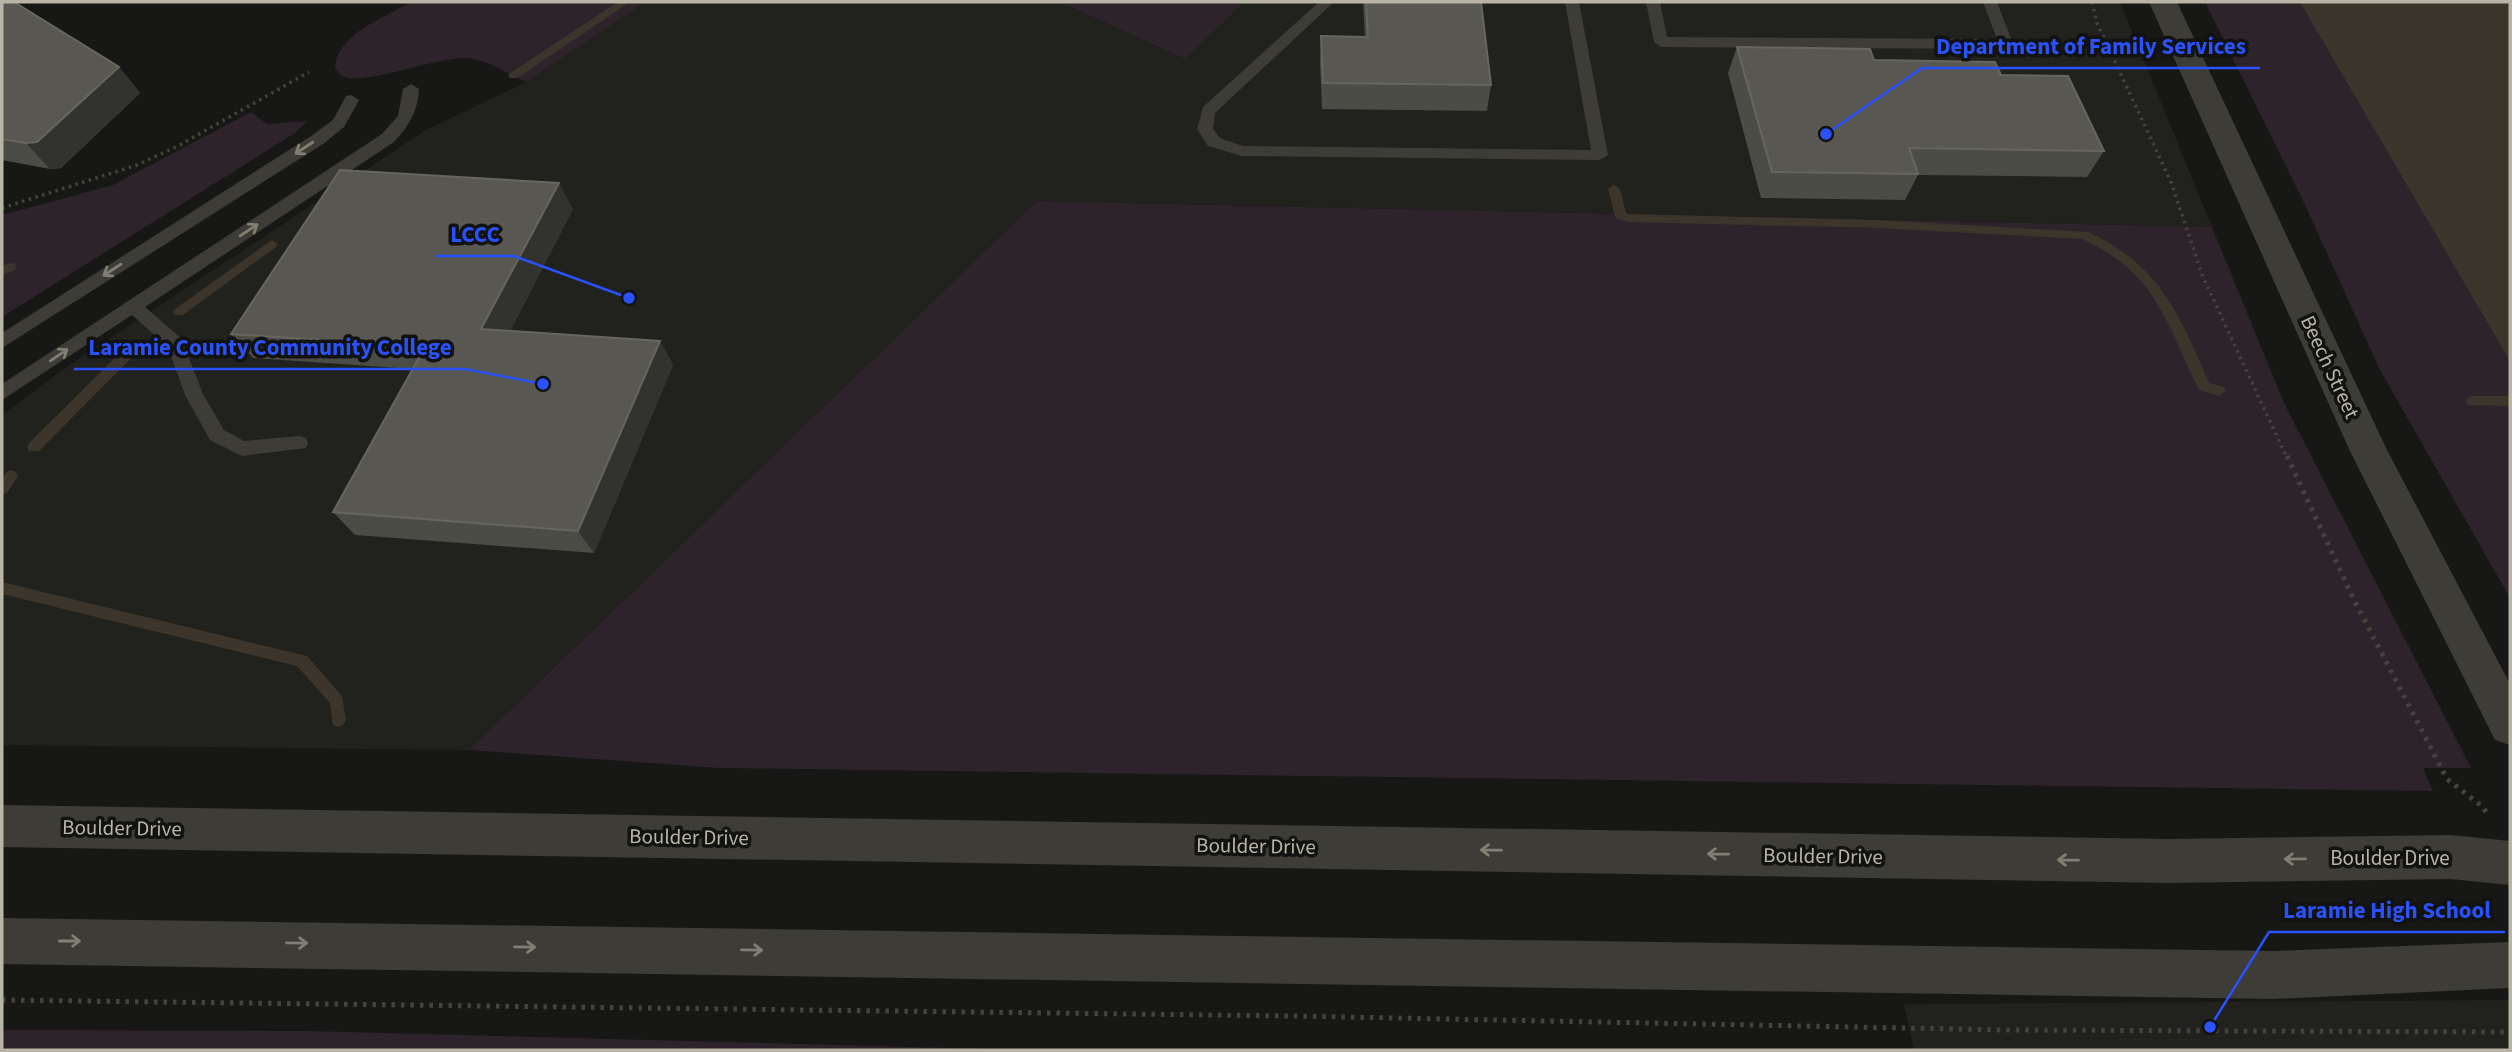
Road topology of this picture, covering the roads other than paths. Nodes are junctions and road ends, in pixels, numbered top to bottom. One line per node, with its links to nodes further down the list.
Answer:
1 (1327, 2): 2 (lane)
2 (1572, 2)
3 (1653, 2): 4 (lane)
4 (1990, 2)
5 (2163, 2): 12 (street, Beech Street)
6 (411, 89): 8 (lane, one-way to 6)
7 (351, 100): 9 (lane, one-way to 9)
8 (133, 306): 10 (lane, one-way to 8); 11 (lane)
9 (2, 341)
10 (2, 393)
11 (299, 443)
12 (2510, 726)
13 (2, 826): 14 (street, Boulder Drive, one-way to 13)
14 (2510, 863)
15 (2, 941): 16 (street, one-way to 16)
16 (2510, 965)

